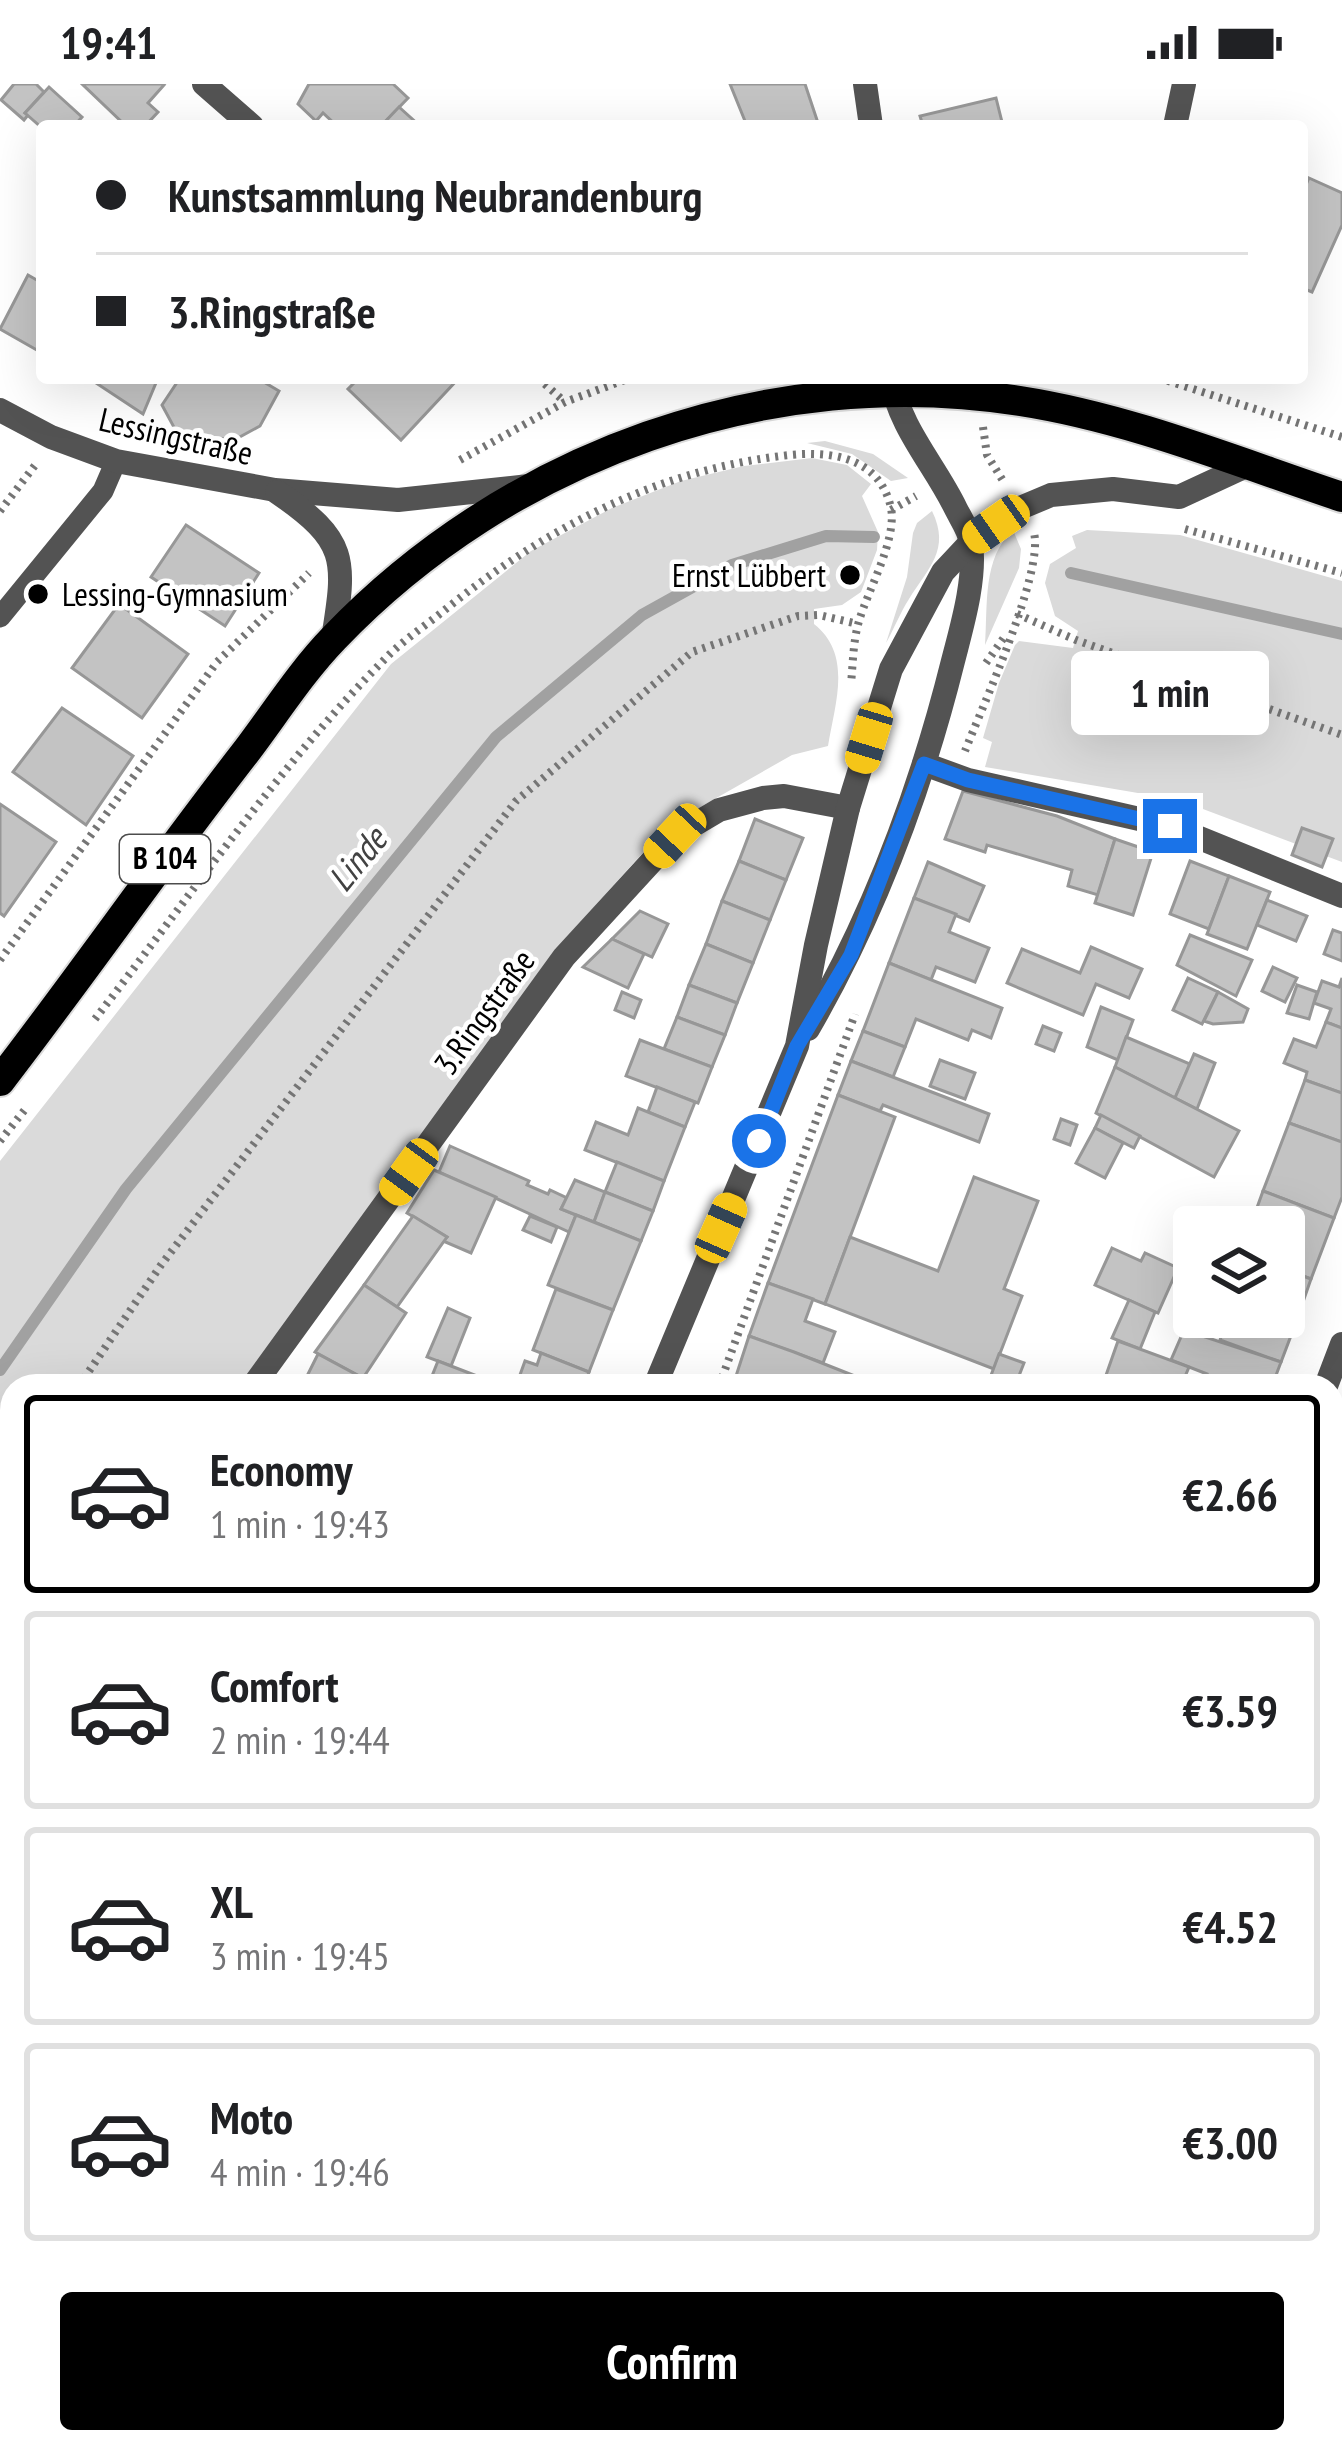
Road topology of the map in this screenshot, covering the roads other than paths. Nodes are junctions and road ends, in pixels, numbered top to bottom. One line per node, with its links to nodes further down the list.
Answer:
1 (204, 84): 4 (street)
2 (865, 84): 5 (street)
3 (1184, 84): 6 (street)
4 (245, 120)
5 (870, 120)
6 (1176, 120)
7 (892, 385): 10 (main road, B 104); 11 (main road, B 104); 14 (street)
8 (0, 410): 9 (street, Lessingstraße)
9 (116, 461): 12 (street, Lessingstraße); 15 (lane)
10 (1248, 465): 13 (main road, B 104); 14 (street)
11 (531, 485): 12 (street, Lessingstraße); 16 (main road, B 104)
12 (275, 490): 16 (street, Lessingstraße)
13 (1342, 497)
14 (971, 541): 17 (street); 18 (street)
15 (0, 617)
16 (333, 639): 21 (main road, B 104)
17 (924, 764): 19 (street); 20 (street)
18 (848, 808): 20 (street); 23 (street, 3.Ringstraße)
19 (1342, 896)
20 (797, 1046): 24 (street)
21 (0, 1081)
22 (1342, 1343): 25 (street)
23 (262, 1374)
24 (660, 1374)
25 (1330, 1374)

